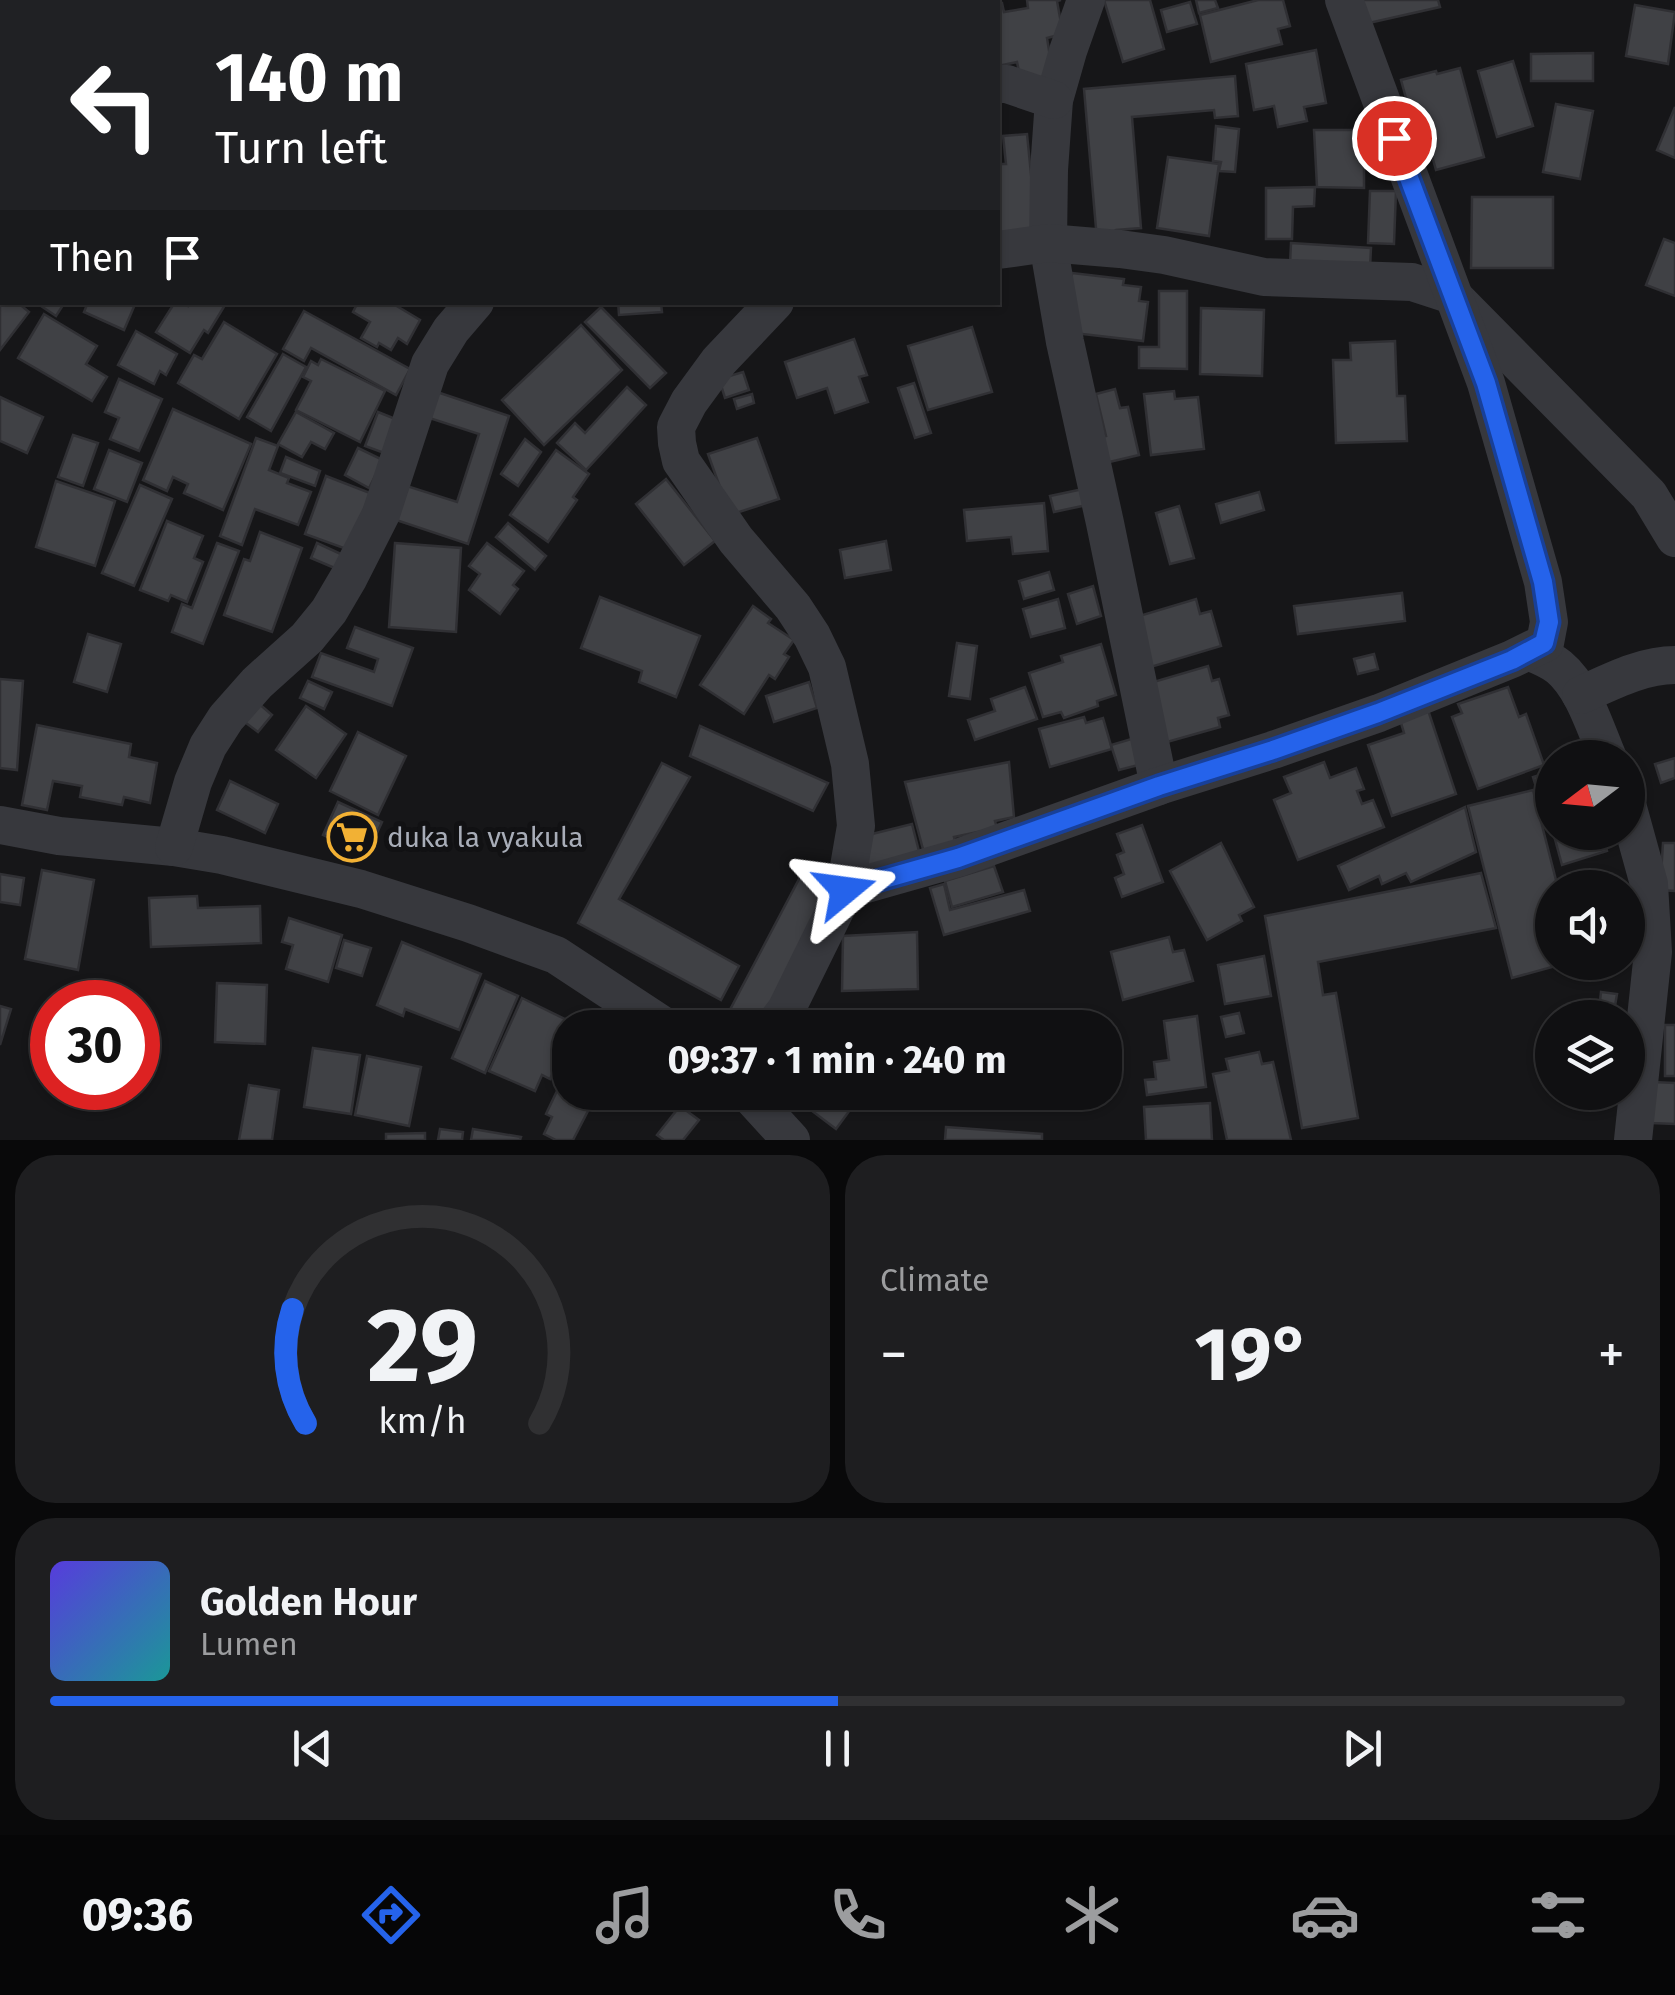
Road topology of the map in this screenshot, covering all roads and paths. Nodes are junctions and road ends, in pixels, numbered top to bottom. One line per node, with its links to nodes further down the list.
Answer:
1 (1086, 0): 4 (street)
2 (1344, 0): 7 (street)
3 (1000, 84): 4 (street)
4 (1054, 100): 5 (street)
5 (1048, 242): 6 (street); 7 (street); 15 (street)
6 (1000, 250)
7 (1452, 295): 10 (street); 11 (street)
8 (472, 305): 17 (street)
9 (771, 305): 19 (street)
10 (1675, 538)
11 (1530, 652): 13 (street); 15 (street)
12 (1675, 666): 13 (street)
13 (1580, 695): 14 (street)
14 (1600, 740)
15 (1159, 786): 19 (street)
16 (0, 825): 17 (street)
17 (174, 847): 20 (street)
18 (1640, 850): 24 (street)
19 (845, 890): 21 (street)
20 (640, 1010)
21 (786, 1010)
22 (764, 1110): 23 (street)
23 (791, 1140)
24 (1633, 1140)

